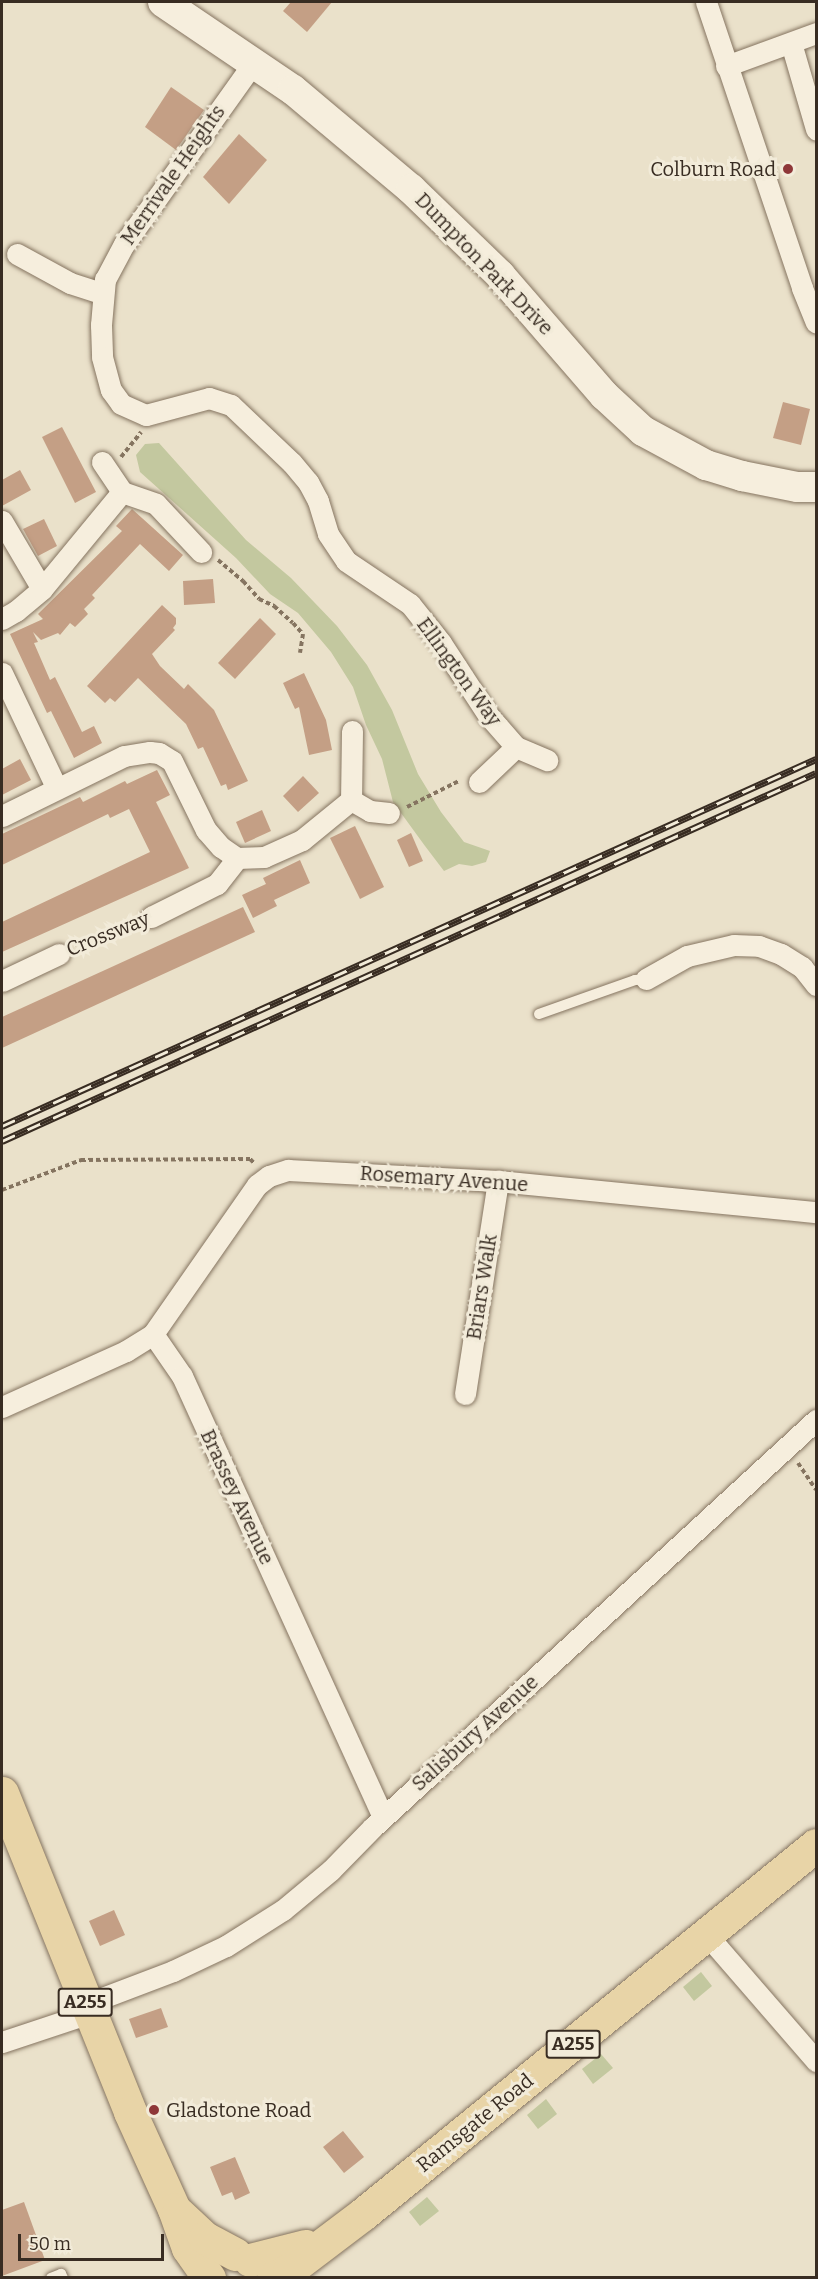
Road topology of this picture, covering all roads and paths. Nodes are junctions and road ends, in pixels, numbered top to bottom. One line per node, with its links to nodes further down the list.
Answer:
1 (164, 2): 5 (street, Dumpton Park Drive)
2 (706, 2): 6 (street)
3 (816, 33): 4 (street)
4 (790, 43): 6 (street); 7 (street)
5 (254, 62): 9 (street, Merrivale Heights); 13 (street, Dumpton Park Drive)
6 (726, 66): 10 (street)
7 (816, 129)
8 (17, 254): 9 (street)
9 (103, 294): 11 (street, Merrivale Heights)
10 (816, 322)
11 (146, 415): 12 (path); 21 (street, Ellington Way)
12 (112, 476): 15 (street); 16 (street)
13 (816, 487)
14 (2, 521): 16 (street)
15 (201, 552): 18 (path)
16 (42, 589): 17 (street)
17 (2, 619)
18 (300, 653)
19 (2, 673): 24 (street)
20 (352, 731): 25 (street)
21 (516, 747): 22 (street, Ellington Way); 23 (street)
22 (547, 760)
23 (479, 782): 26 (path)
24 (57, 789): 27 (street); 28 (street)
25 (351, 800): 26 (street); 28 (street)
26 (389, 813)
27 (2, 816)
28 (237, 858): 29 (street, Crossway)
29 (151, 917): 30 (path, Crossway)
30 (59, 954): 32 (street, Crossway)
31 (646, 980): 33 (street); 34 (lane)
32 (2, 981)
33 (816, 985)
34 (539, 1014)
35 (269, 1176): 36 (street, Rosemary Avenue); 37 (path); 39 (street)
36 (498, 1180): 38 (street, Rosemary Avenue); 40 (street, Briars Walk)
37 (2, 1190)
38 (816, 1212)
39 (153, 1334): 41 (street); 46 (street, Brassey Avenue)
40 (465, 1394)
41 (2, 1407)
42 (816, 1420): 43 (street, Salisbury Avenue)
43 (788, 1447): 44 (path); 46 (street, Salisbury Avenue)
44 (816, 1490)
45 (5, 1813): 49 (main road, A255)
46 (383, 1817): 49 (street, Salisbury Avenue)
47 (816, 1845): 48 (main road, Ramsgate Road / A255)
48 (707, 1935): 51 (street); 53 (main road, Ramsgate Road / A255)
49 (96, 2006): 50 (street); 52 (main road, A255)
50 (2, 2042)
51 (816, 2061)
52 (174, 2209): 53 (main road, A255); 56 (main road, A255)
53 (254, 2267): 56 (main road, A255)
54 (51, 2277): 55 (lane)
55 (63, 2277)
56 (209, 2277)

